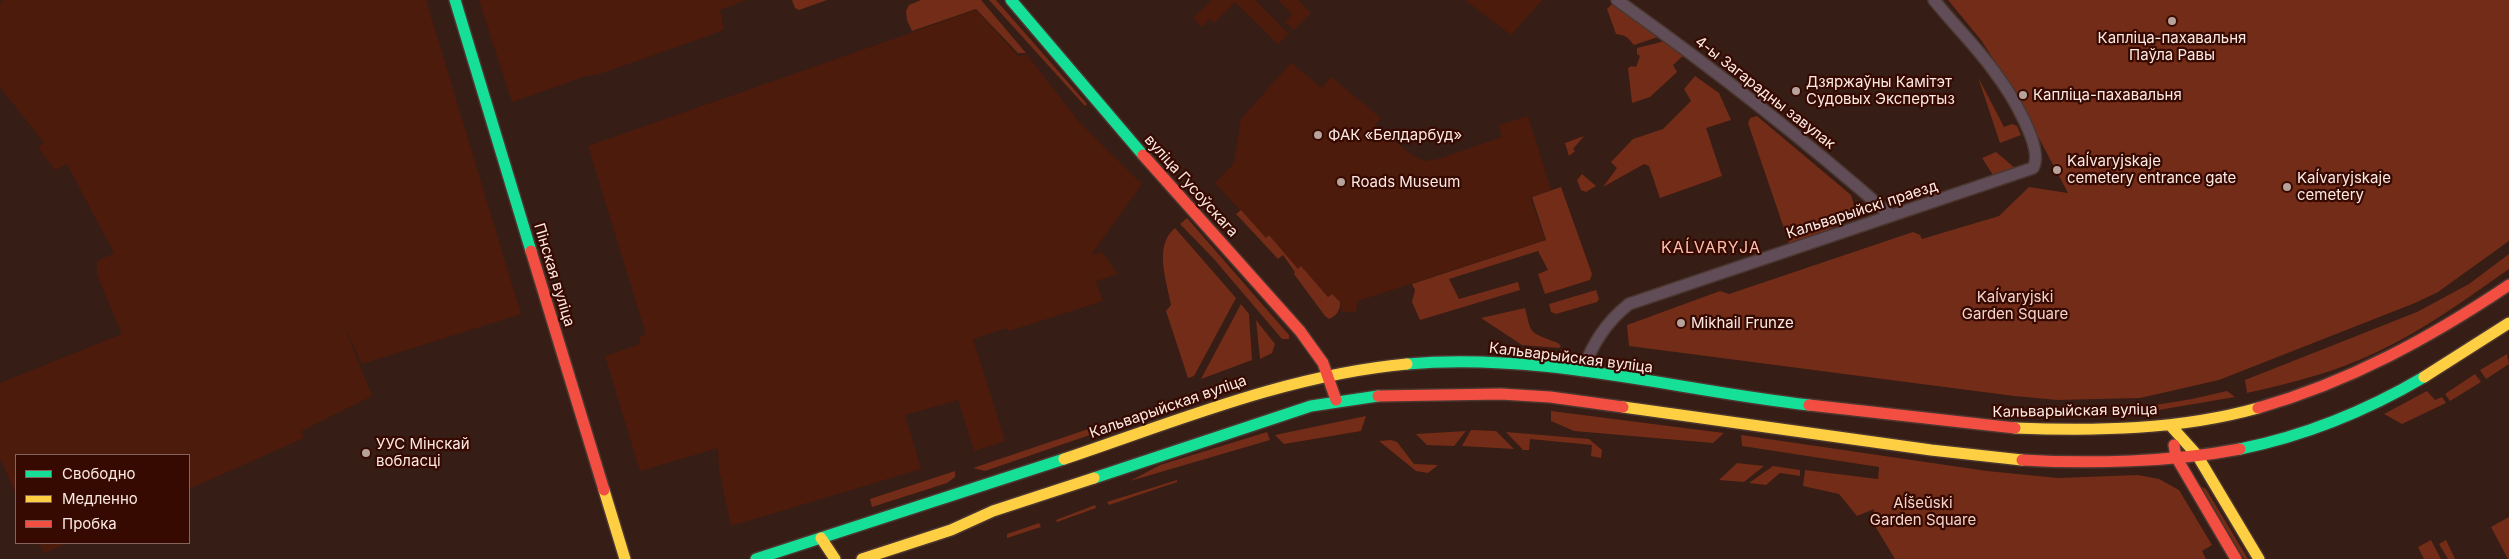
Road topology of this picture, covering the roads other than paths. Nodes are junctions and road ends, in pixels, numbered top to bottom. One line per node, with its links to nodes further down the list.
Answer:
1 (455, 0): 15 (main road, Пінская вуліца)
2 (1010, 0): 8 (main road, вуліца Гусоўскага)
3 (1617, 0): 5 (street, 4-ы Загарадны завулак)
4 (1934, 0): 5 (street, Кальварыйскі праезд)
5 (1890, 215): 9 (street, Кальварыйскі праезд)
6 (2509, 285): 11 (main road, Кальварыйская вуліца)
7 (2509, 324): 12 (main road, Кальварыйская вуліца)
8 (1329, 376): 9 (main road, Кальварыйская вуліца); 10 (main road, вуліца Гусоўскага); 14 (main road, Кальварыйская вуліца)
9 (1581, 386): 10 (main road, Кальварыйская вуліца); 11 (main road, Кальварыйская вуліца); 13 (main road, Кальварыйская вуліца)
10 (1336, 400): 19 (main road, Кальварыйская вуліца)
11 (2170, 425): 12 (main road); 13 (main road)
12 (2197, 455): 13 (main road, Кальварыйская вуліца); 21 (main road)
13 (2176, 457): 20 (main road)
14 (821, 538): 16 (main road, Кальварыйская вуліца); 17 (main road); 18 (main road)
15 (625, 559)
16 (756, 559)
17 (822, 559)
18 (836, 559)
19 (862, 559)
20 (2236, 559)
21 (2259, 559)

